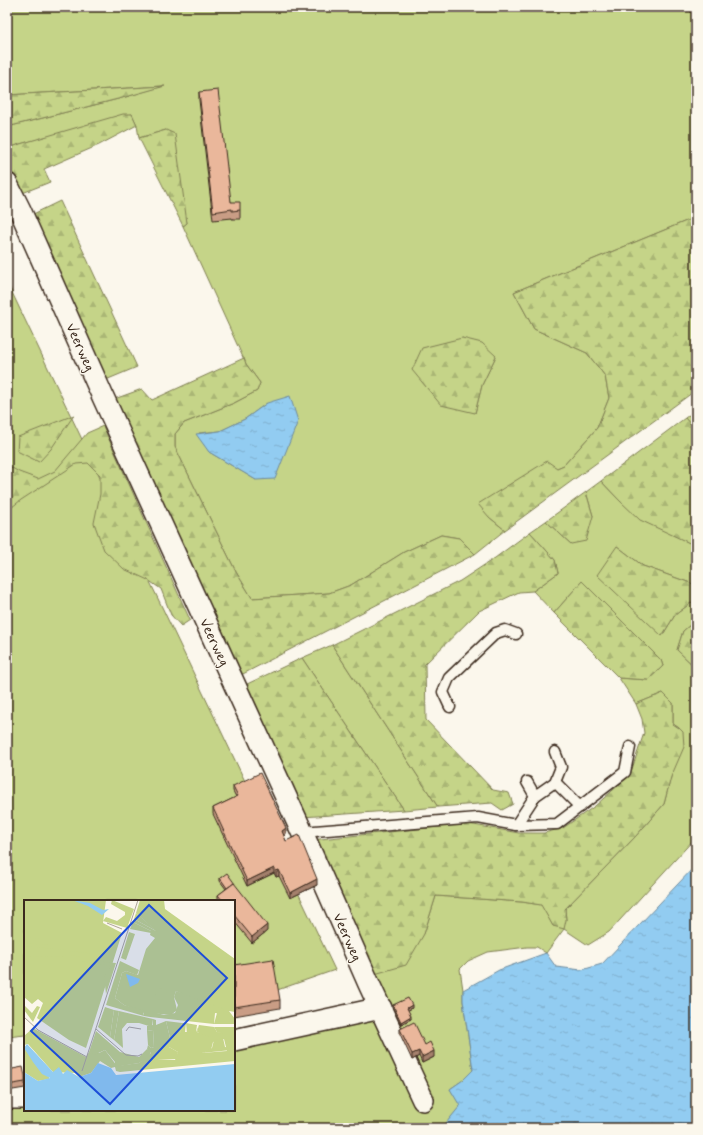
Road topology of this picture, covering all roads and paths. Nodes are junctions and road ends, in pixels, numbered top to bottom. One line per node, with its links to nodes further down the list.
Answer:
1 (7, 184): 11 (street, Veerweg)
2 (516, 634): 3 (lane)
3 (450, 707)
4 (630, 747): 9 (lane)
5 (555, 752): 7 (lane)
6 (527, 782): 8 (lane)
7 (555, 782): 8 (lane); 9 (lane)
8 (535, 796): 10 (lane)
9 (580, 807): 10 (lane)
10 (516, 826): 11 (lane)
11 (302, 832): 12 (street, Veerweg)
12 (381, 1008): 13 (street); 16 (street, Veerweg)
13 (235, 1040)
14 (7, 1098): 15 (street)
15 (24, 1098)
16 (423, 1100)

